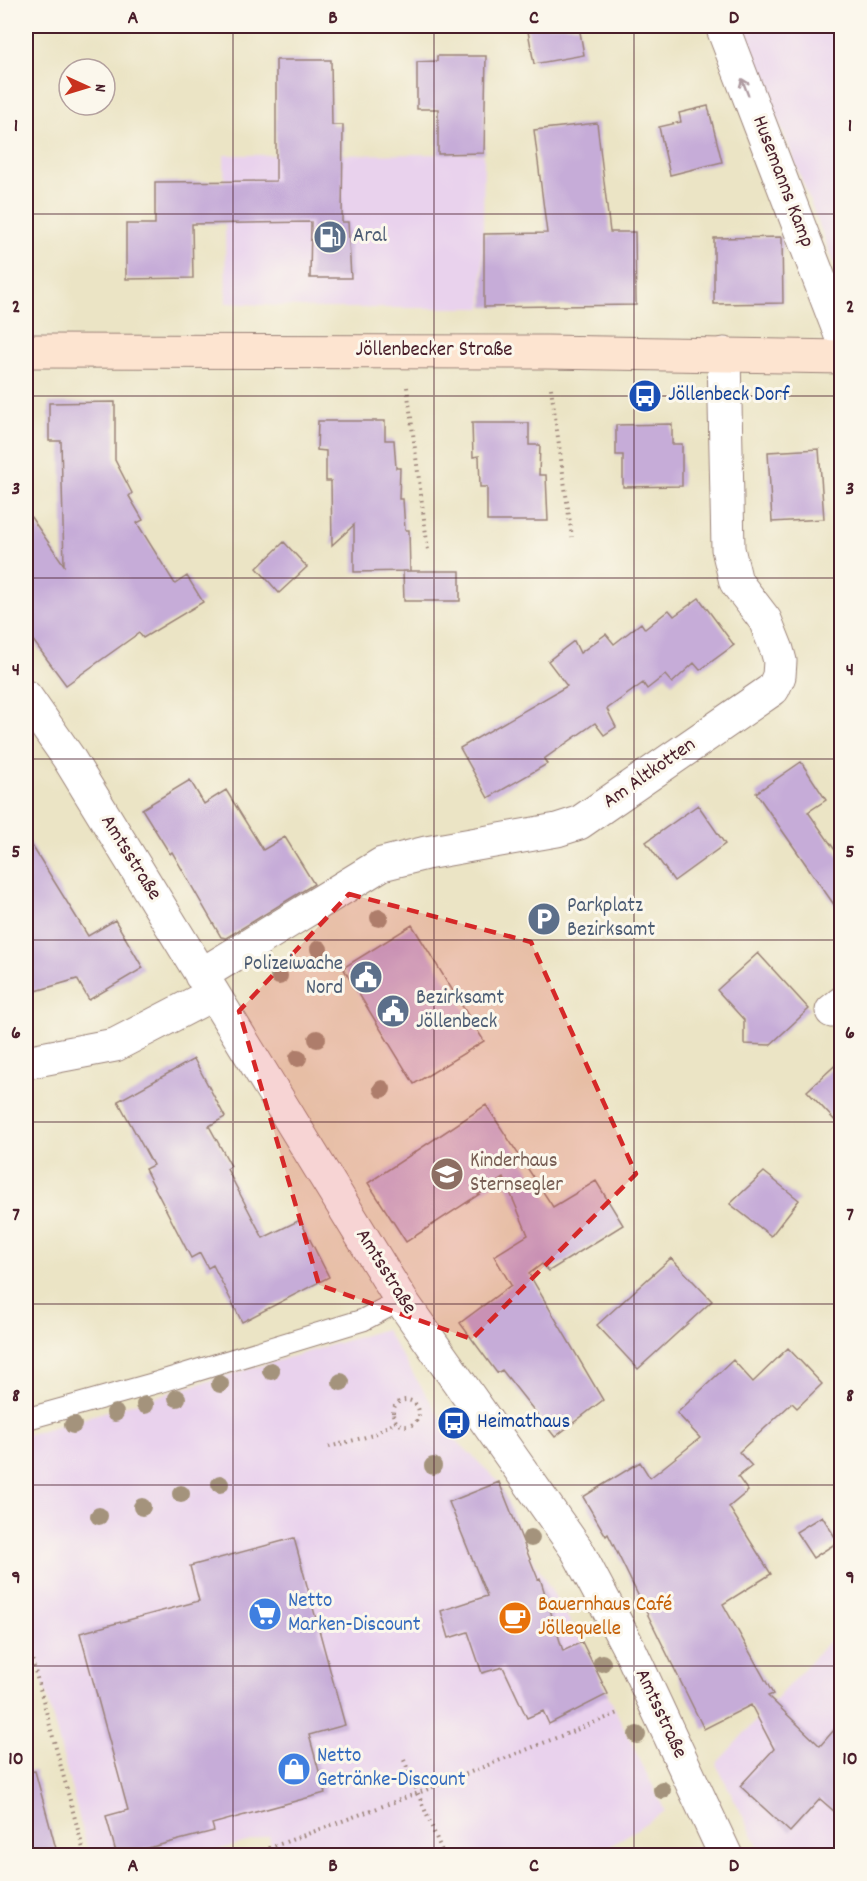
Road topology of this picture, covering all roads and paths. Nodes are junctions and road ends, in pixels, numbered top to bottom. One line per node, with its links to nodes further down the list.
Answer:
1 (722, 26): 2 (street, Husemanns Kamp, one-way to 1)
2 (842, 338)
3 (26, 351): 4 (main road, Jöllenbecker Straße)
4 (402, 351): 5 (main road, Jöllenbecker Straße); 9 (path)
5 (546, 352): 6 (main road, Jöllenbecker Straße); 8 (path)
6 (724, 354): 7 (main road, Jöllenbecker Straße); 11 (street, Am Altkotten)
7 (842, 357)
8 (572, 537)
9 (428, 550)
10 (26, 698): 11 (street, Amtsstraße)
11 (207, 985): 12 (street, Am Altkotten); 13 (street, Amtsstraße)
12 (26, 1062)
13 (401, 1300): 14 (lane); 18 (street, Amtsstraße)
14 (26, 1419)
15 (396, 1421): 15 (path); 16 (path)
16 (329, 1447)
17 (26, 1637): 22 (path)
18 (653, 1699): 20 (path); 26 (street, Amtsstraße)
19 (404, 1760): 20 (path)
20 (418, 1793): 21 (path); 25 (path)
21 (264, 1850): 23 (path); 24 (path)
22 (85, 1856)
23 (240, 1856)
24 (265, 1856)
25 (444, 1856)
26 (726, 1856)

